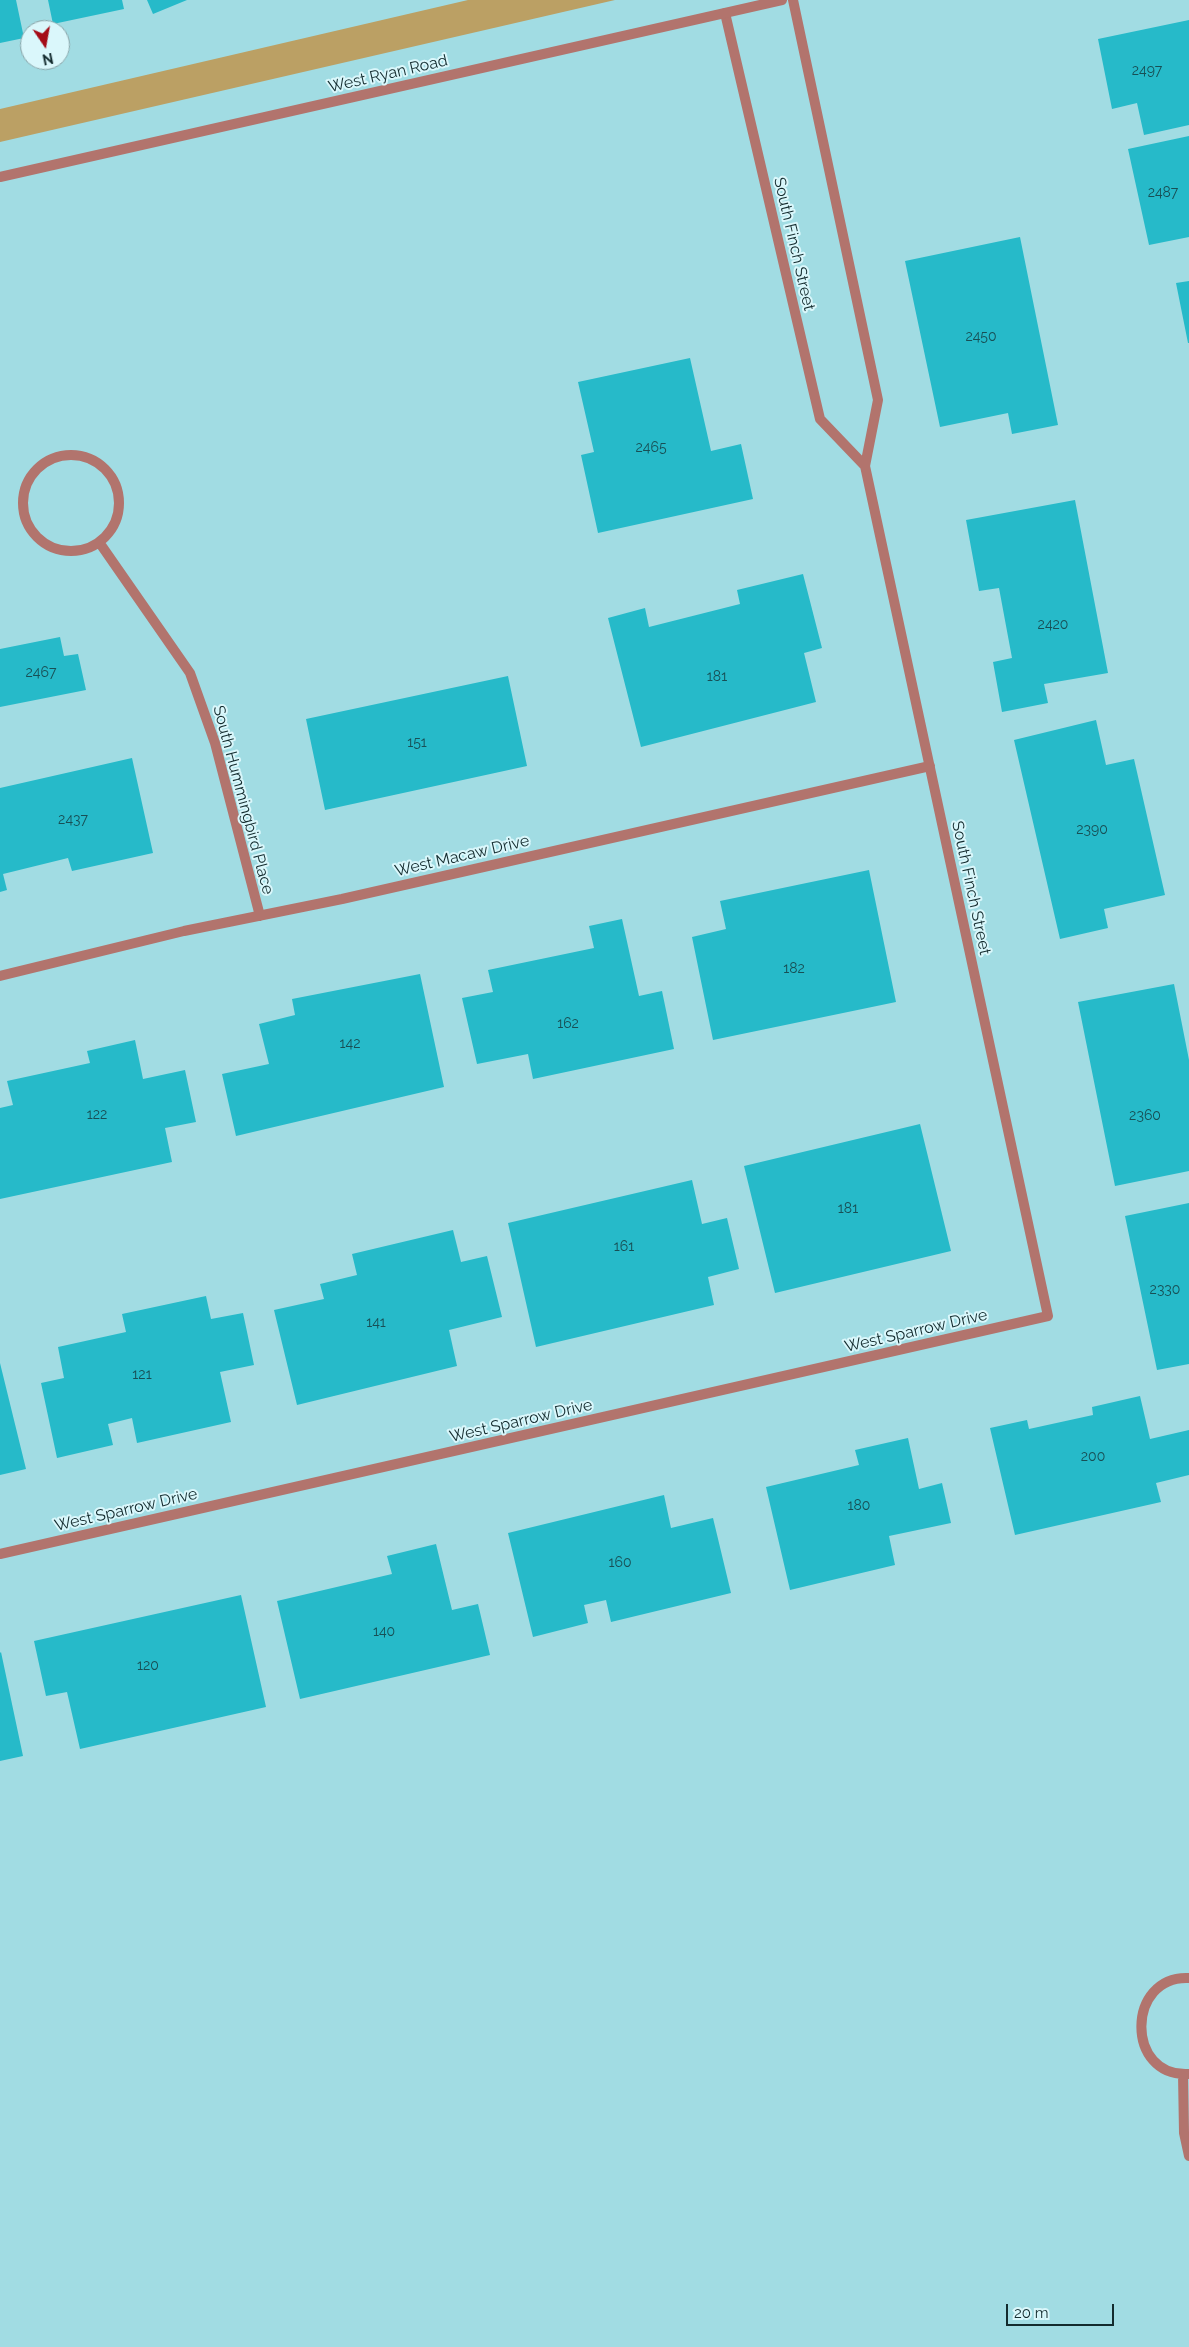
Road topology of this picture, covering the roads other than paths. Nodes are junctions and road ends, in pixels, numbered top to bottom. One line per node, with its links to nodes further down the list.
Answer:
1 (782, 0): 3 (street, West Ryan Road)
2 (793, 0): 5 (street, South Finch Street)
3 (725, 13): 4 (street, West Ryan Road); 5 (street, South Finch Street)
4 (0, 177)
5 (864, 466): 7 (street, South Finch Street)
6 (99, 542): 6 (street); 8 (street, South Hummingbird Place)
7 (930, 766): 8 (street, West Macaw Drive); 10 (street, South Finch Street)
8 (260, 916): 9 (street, West Macaw Drive)
9 (0, 976)
10 (1048, 1316): 11 (street, West Sparrow Drive)
11 (0, 1554)
12 (1189, 1978): 13 (street)
13 (1186, 2074): 14 (street)
14 (1189, 2156)

